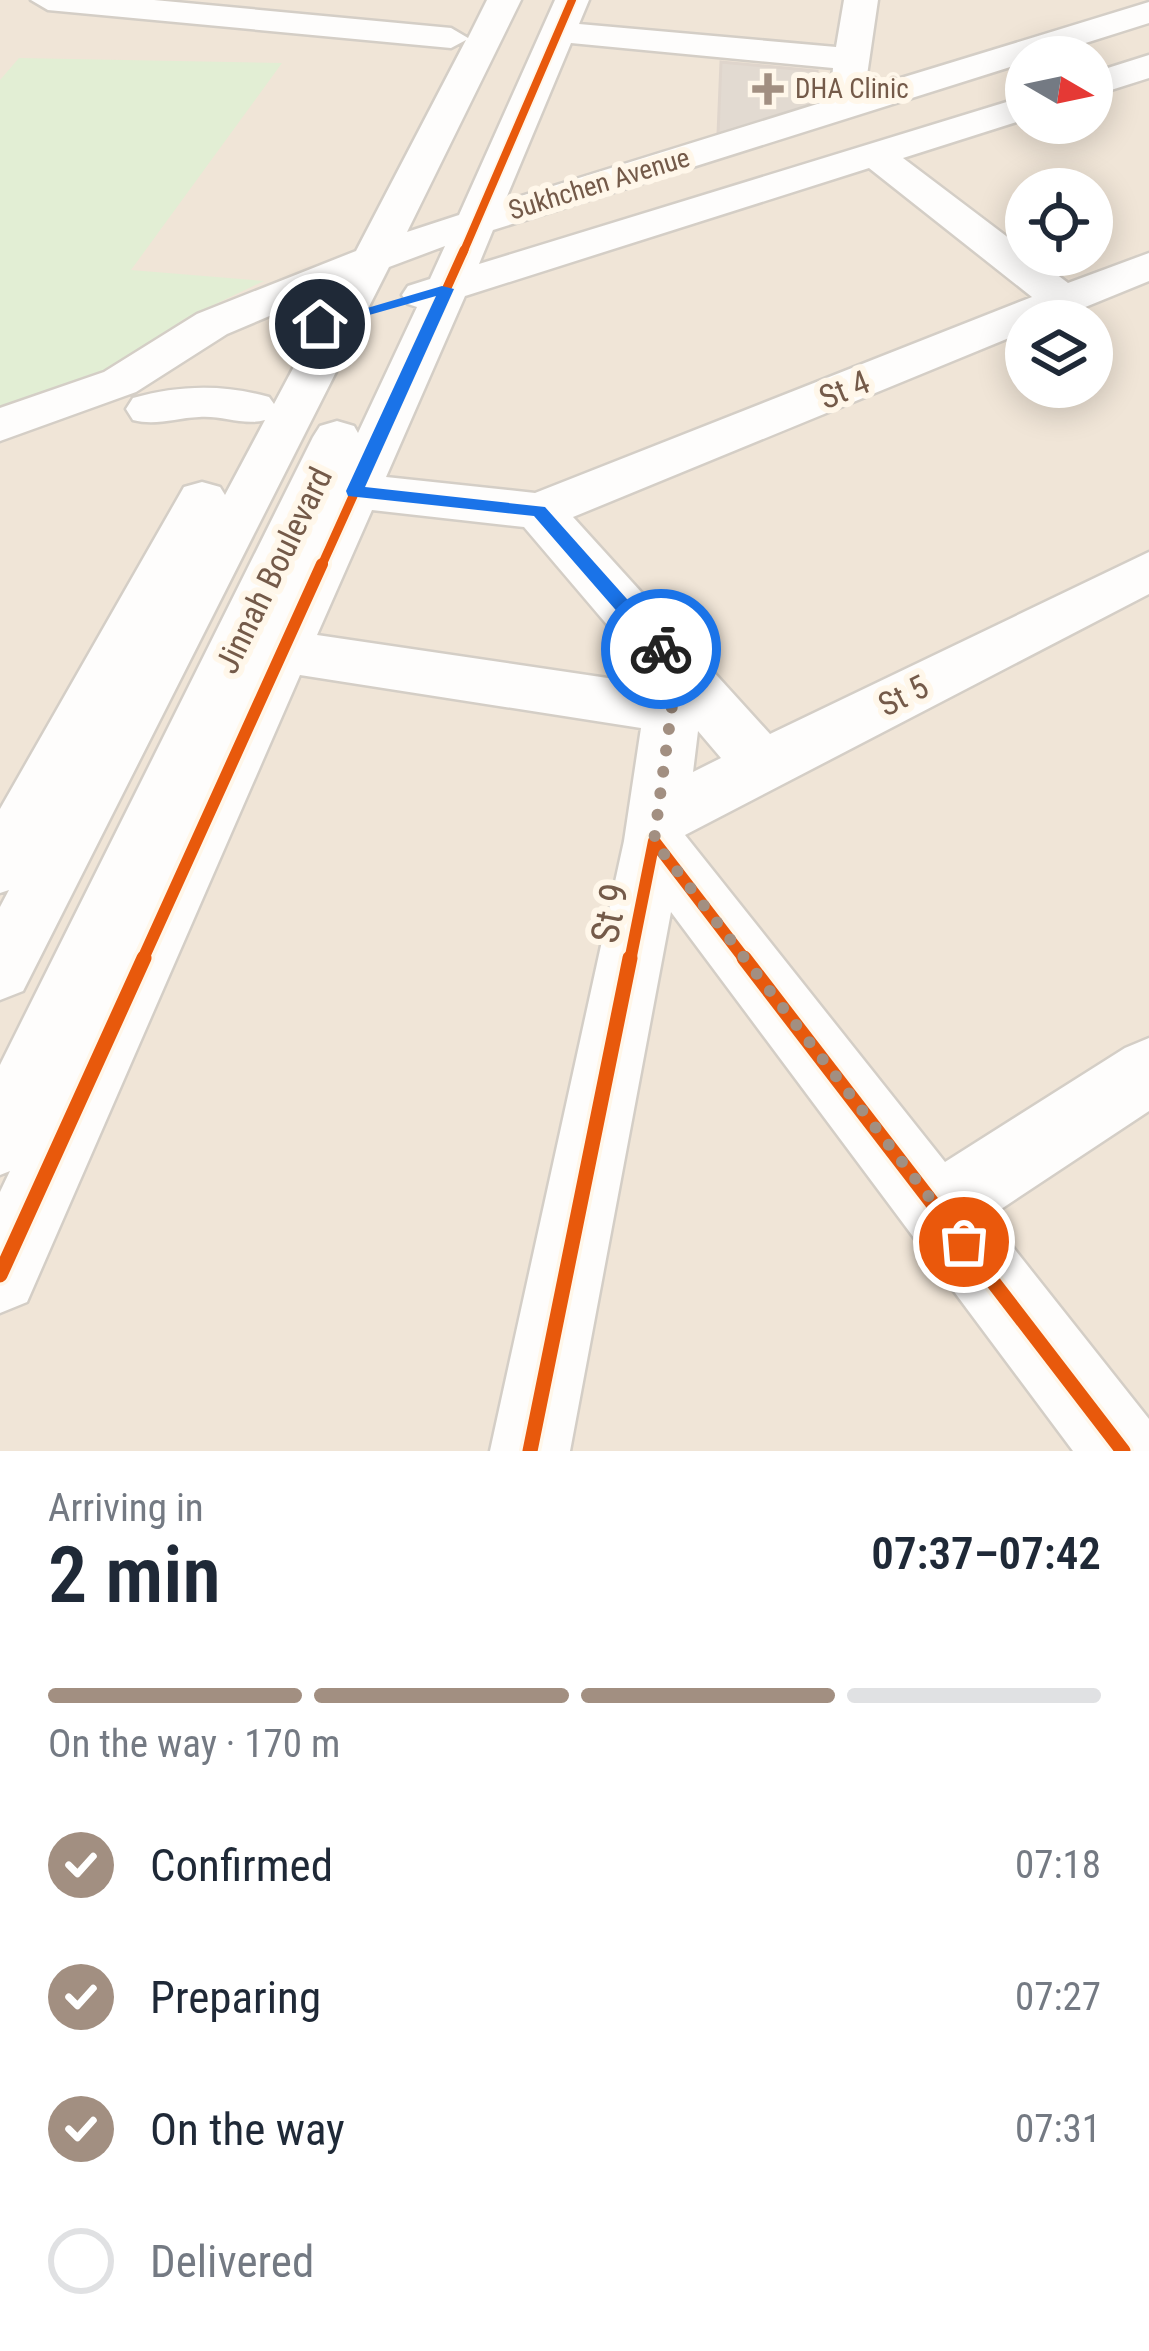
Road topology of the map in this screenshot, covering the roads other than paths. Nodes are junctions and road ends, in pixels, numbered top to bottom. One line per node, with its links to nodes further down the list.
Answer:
1 (48, 0): 4 (street)
2 (504, 0): 14 (street, Jinnah Boulevard)
3 (861, 0): 11 (street)
4 (224, 8): 9 (street)
5 (559, 11): 10 (street); 14 (street)
6 (1149, 11): 8 (street, Sukhchen Avenue)
7 (739, 13): 10 (street)
8 (1103, 13): 15 (street, Sukhchen Avenue)
9 (462, 19): 14 (street)
10 (701, 45): 11 (street)
11 (852, 59): 15 (street)
12 (1149, 66): 13 (street)
13 (1113, 78)
14 (481, 88): 18 (street); 20 (street, Jinnah Boulevard); 21 (street)
15 (844, 107): 18 (street, Sukhchen Avenue)
16 (1005, 114): 17 (street, Sukhchen Avenue)
17 (877, 156): 20 (street, Sukhchen Avenue); 22 (street)
18 (453, 230): 20 (street); 20 (street, Sukhchen Avenue)
19 (1149, 266): 23 (street, St 4)
20 (407, 284): 21 (street, Jinnah Boulevard); 30 (street); 40 (street, Jinnah Boulevard)
21 (334, 298): 25 (street); 28 (street); 38 (street, Jinnah Boulevard)
22 (1063, 300)
23 (1066, 300)
24 (1005, 325): 31 (street, St 4)
25 (295, 331): 26 (street); 27 (street)
26 (253, 408): 27 (street); 37 (street)
27 (149, 410): 29 (street)
28 (0, 425)
29 (0, 463)
30 (354, 491): 31 (street); 33 (street)
31 (539, 511): 34 (street)
32 (1149, 571): 35 (street, St 5)
33 (281, 651): 34 (street); 42 (street)
34 (674, 689): 35 (street); 36 (street)
35 (764, 766): 36 (street, St 5)
36 (655, 830): 41 (street, St 9); 44 (street, St 9)
37 (0, 866)
38 (0, 970)
39 (1149, 1071): 41 (street)
40 (0, 1140)
41 (938, 1208): 43 (street, St 9)
42 (0, 1275)
43 (1120, 1449)
44 (530, 1451)

